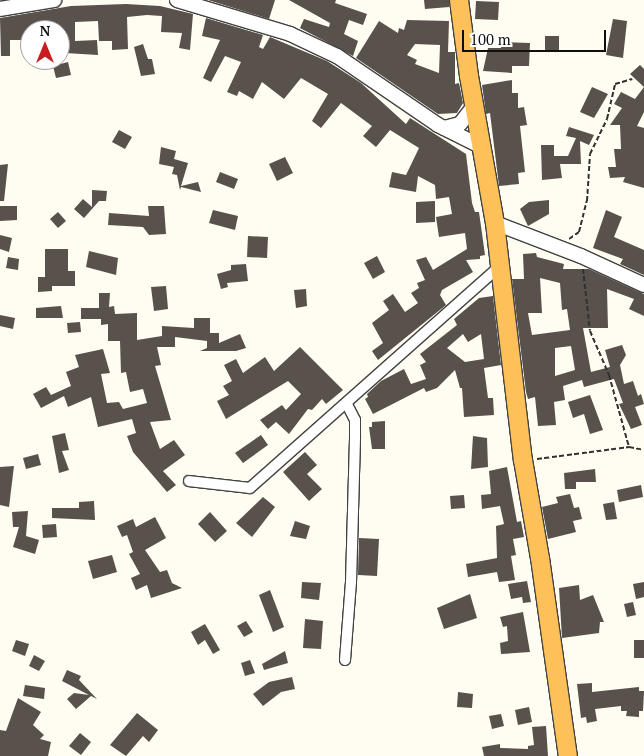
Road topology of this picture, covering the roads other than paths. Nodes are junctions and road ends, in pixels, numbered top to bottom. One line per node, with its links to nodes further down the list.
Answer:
1 (54, 0): 4 (street)
2 (177, 0): 7 (street)
3 (460, 0): 6 (highway)
4 (28, 2): 5 (street)
5 (0, 9)
6 (474, 106): 7 (street); 8 (highway)
7 (444, 128): 8 (street)
8 (480, 146): 9 (highway)
9 (495, 223): 10 (highway); 11 (street)
10 (498, 268): 12 (street); 15 (highway)
11 (644, 285)
12 (347, 404): 13 (street); 14 (street)
13 (189, 481)
14 (345, 660)
15 (568, 756)

